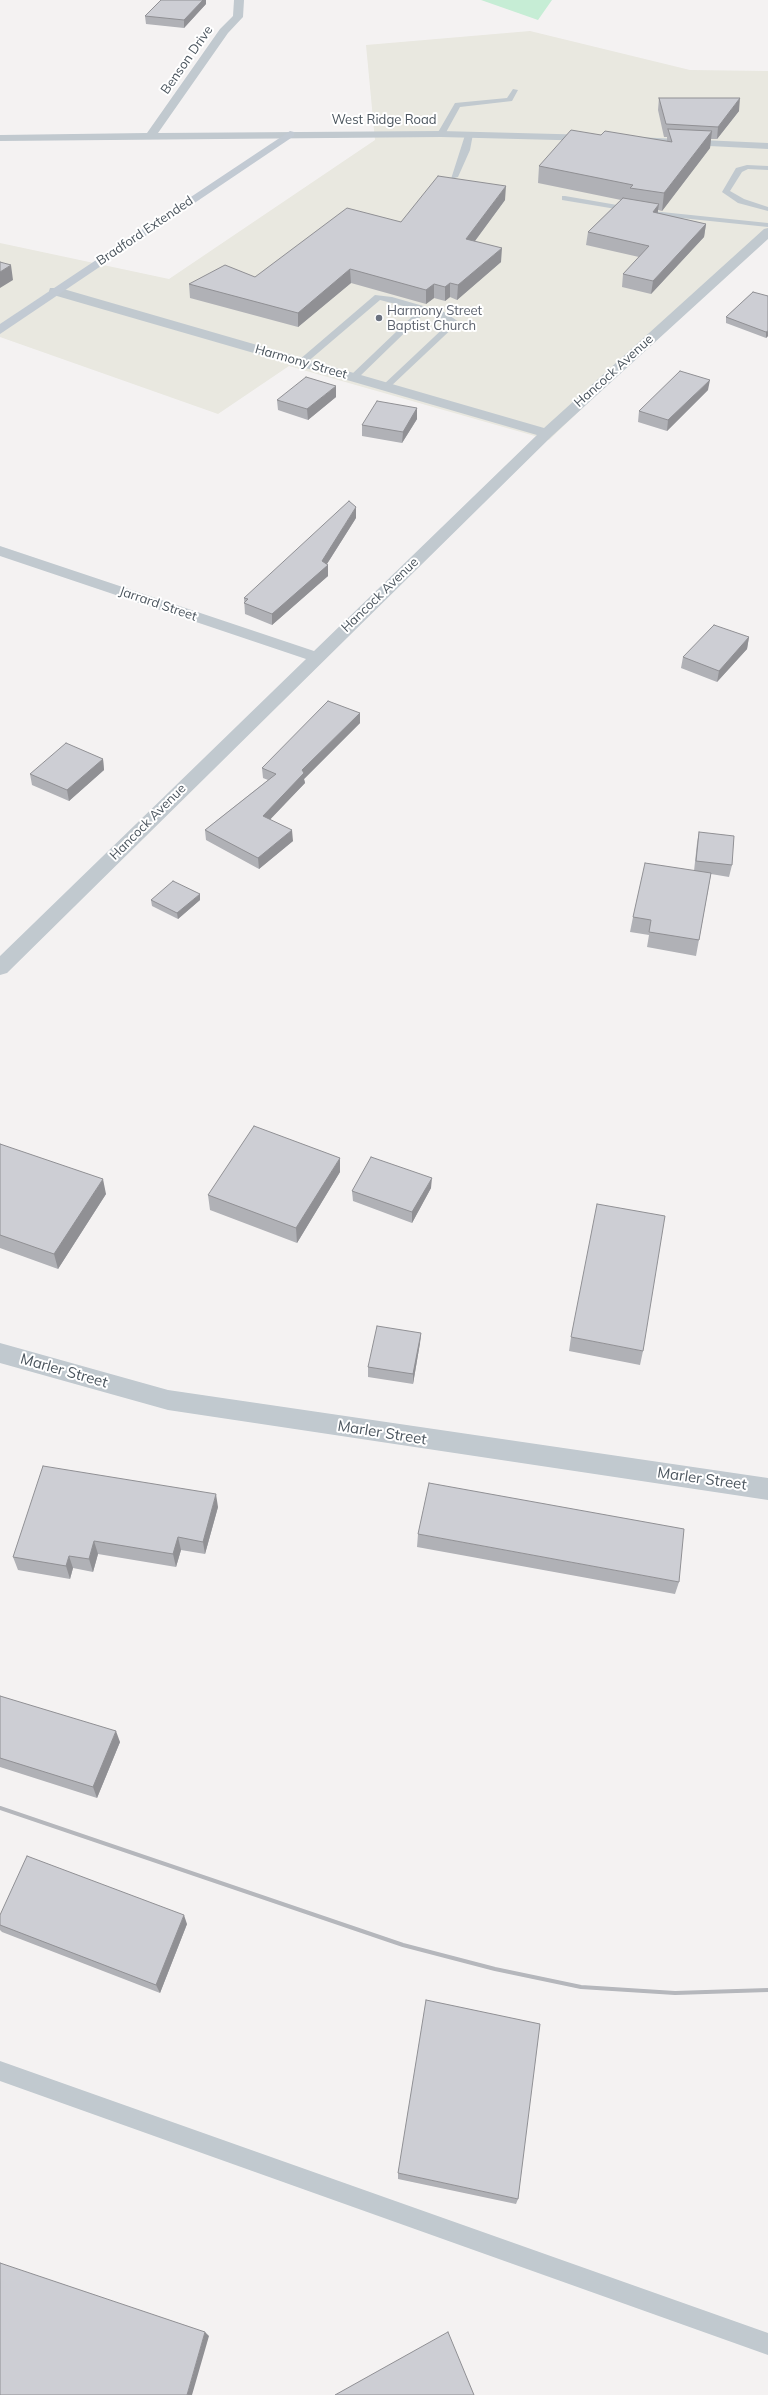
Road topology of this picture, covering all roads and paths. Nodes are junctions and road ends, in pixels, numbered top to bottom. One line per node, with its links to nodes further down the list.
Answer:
1 (239, 0): 6 (street, Benson Drive)
2 (515, 90): 4 (lane)
3 (290, 134): 4 (street, West Ridge Road); 6 (street, West Ridge Road); 17 (street, Bradford Extended)
4 (441, 134): 5 (street, West Ridge Road)
5 (469, 134): 8 (street, West Ridge Road); 12 (lane)
6 (151, 135): 7 (street, West Ridge Road)
7 (0, 138)
8 (610, 139)
9 (626, 139): 10 (street)
10 (768, 146)
11 (768, 168): 14 (lane)
12 (454, 177)
13 (565, 198): 15 (lane)
14 (768, 209)
15 (768, 225)
16 (768, 232): 23 (street, Hancock Avenue)
17 (55, 291): 19 (street, Bradford Extended); 20 (street, Harmony Street)
18 (425, 309): 20 (lane); 21 (lane); 22 (lane)
19 (0, 330)
20 (302, 362): 21 (street, Harmony Street)
21 (354, 377): 22 (street, Harmony Street)
22 (386, 386): 23 (street, Harmony Street)
23 (547, 433): 25 (street, Hancock Avenue)
24 (0, 551): 25 (street, Jarrard Street)
25 (316, 657): 26 (street, Hancock Avenue)
26 (0, 968)
27 (0, 1353): 28 (street, Marler Street)
28 (768, 1489)
29 (0, 2071): 30 (lane)
30 (768, 2344)

